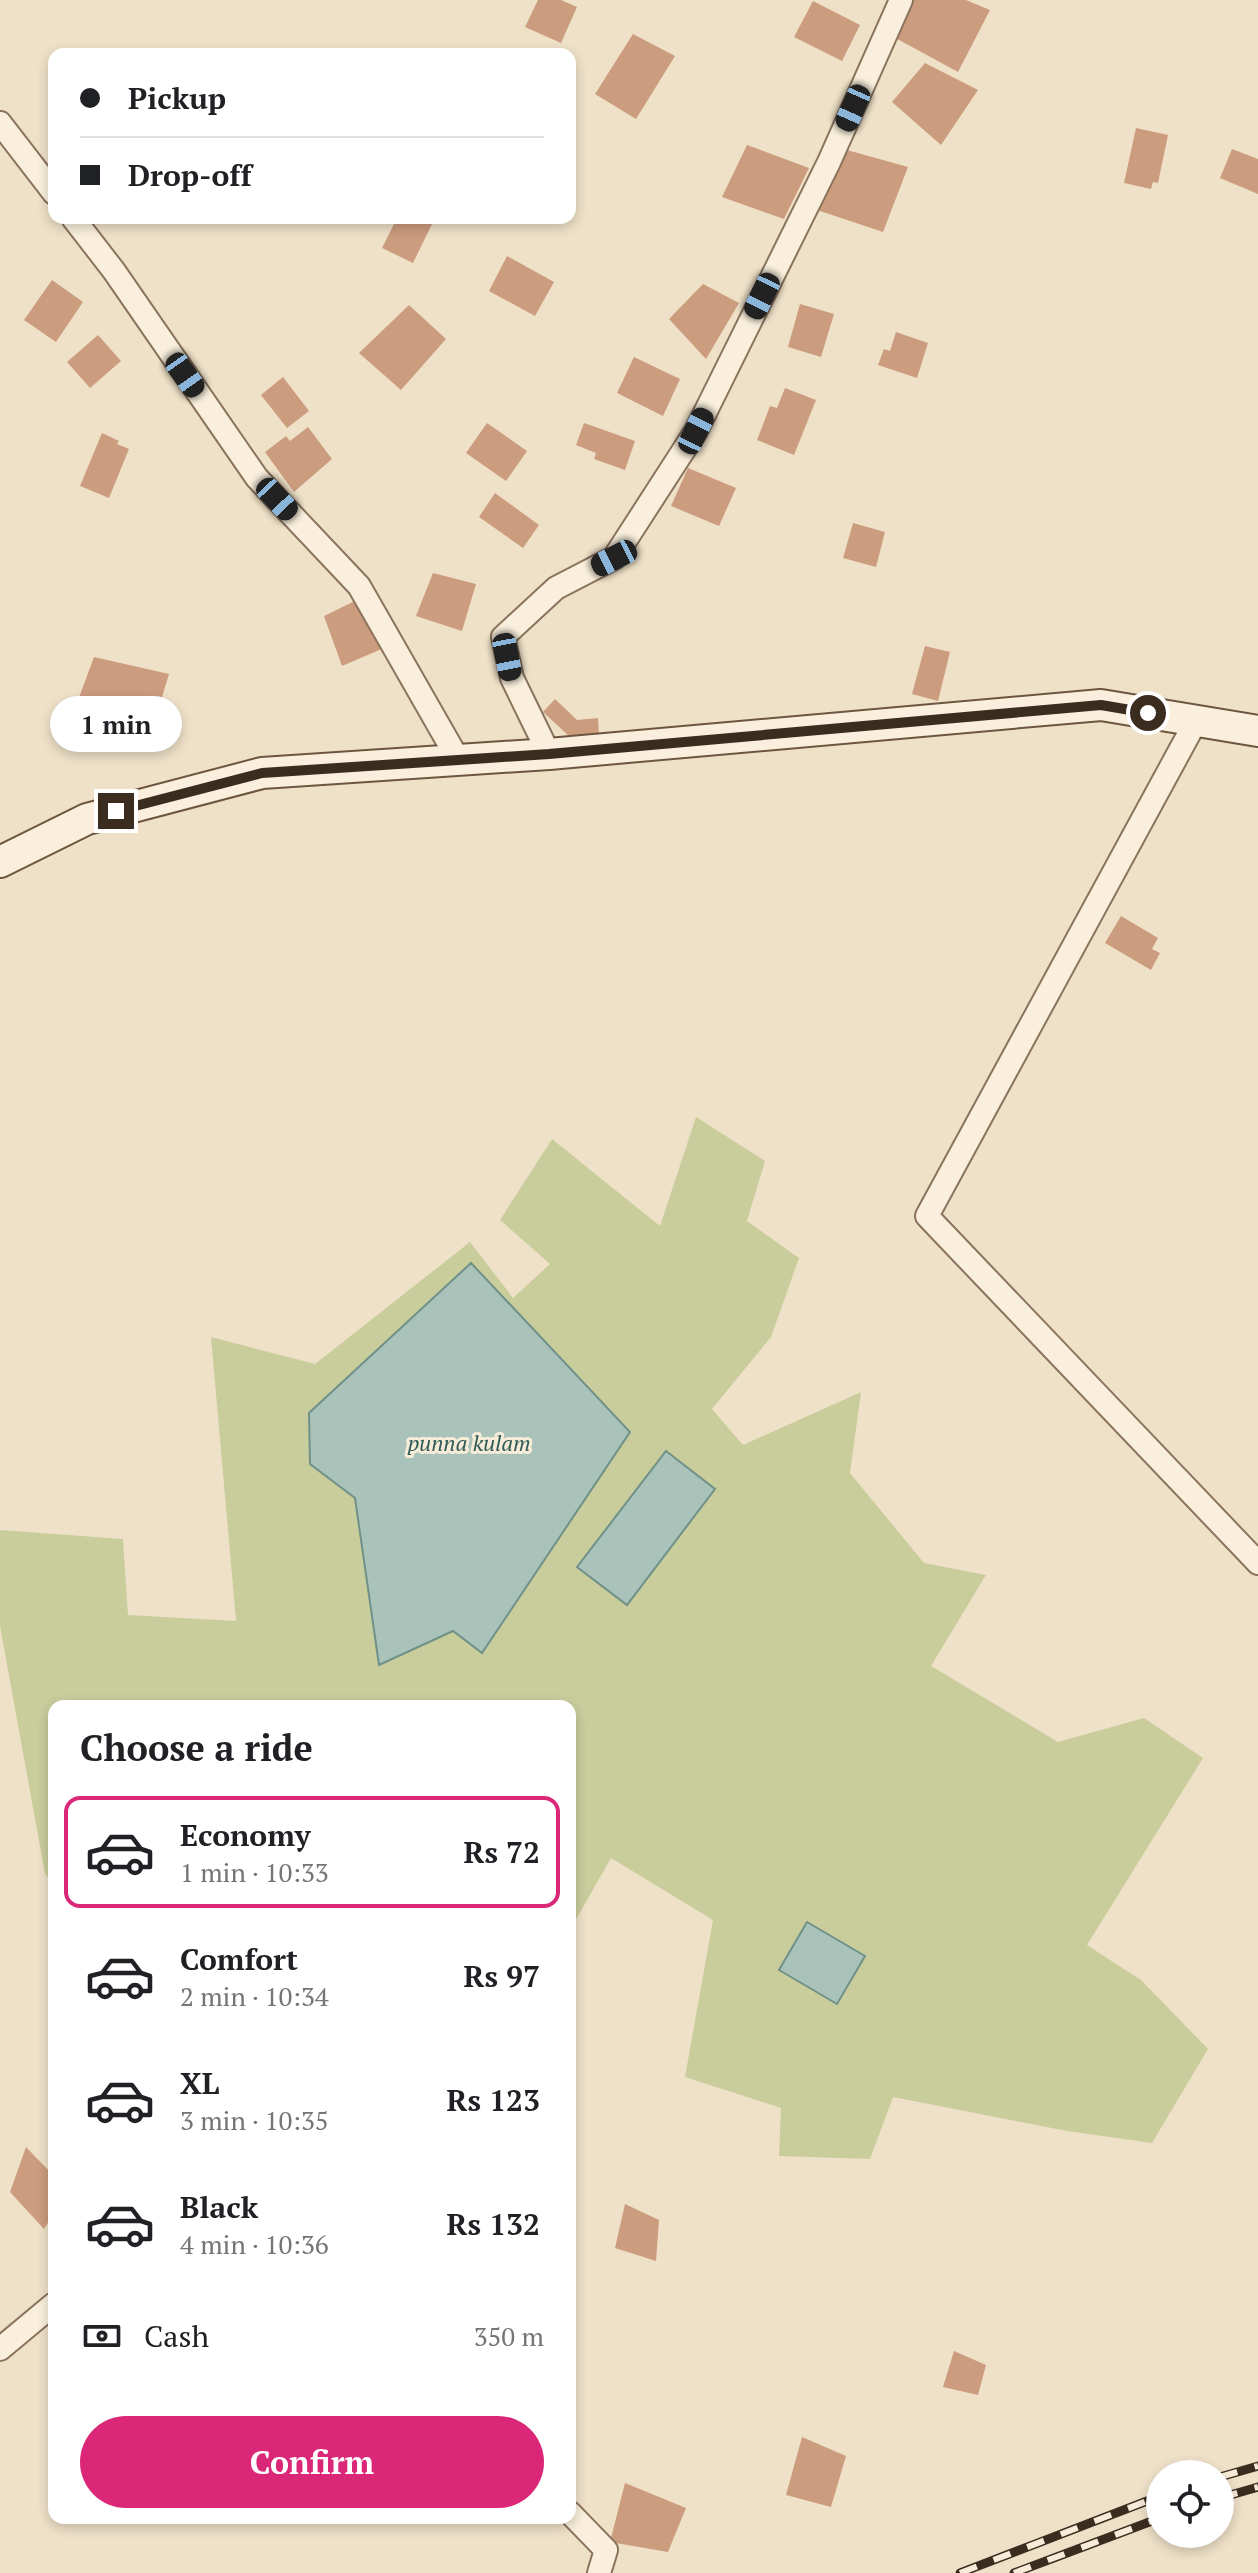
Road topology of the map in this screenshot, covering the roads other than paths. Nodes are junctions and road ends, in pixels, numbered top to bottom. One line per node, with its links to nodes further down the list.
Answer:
1 (901, 0): 7 (street)
2 (0, 123): 3 (street)
3 (48, 185)
4 (78, 224): 8 (street)
5 (1196, 721): 6 (main road); 7 (main road); 10 (street)
6 (1258, 731)
7 (549, 754): 8 (main road)
8 (459, 761): 9 (main road)
9 (0, 862)
10 (1258, 1563)
11 (48, 2309): 12 (street)
12 (0, 2349)
13 (576, 2519): 14 (street)
14 (599, 2573)

